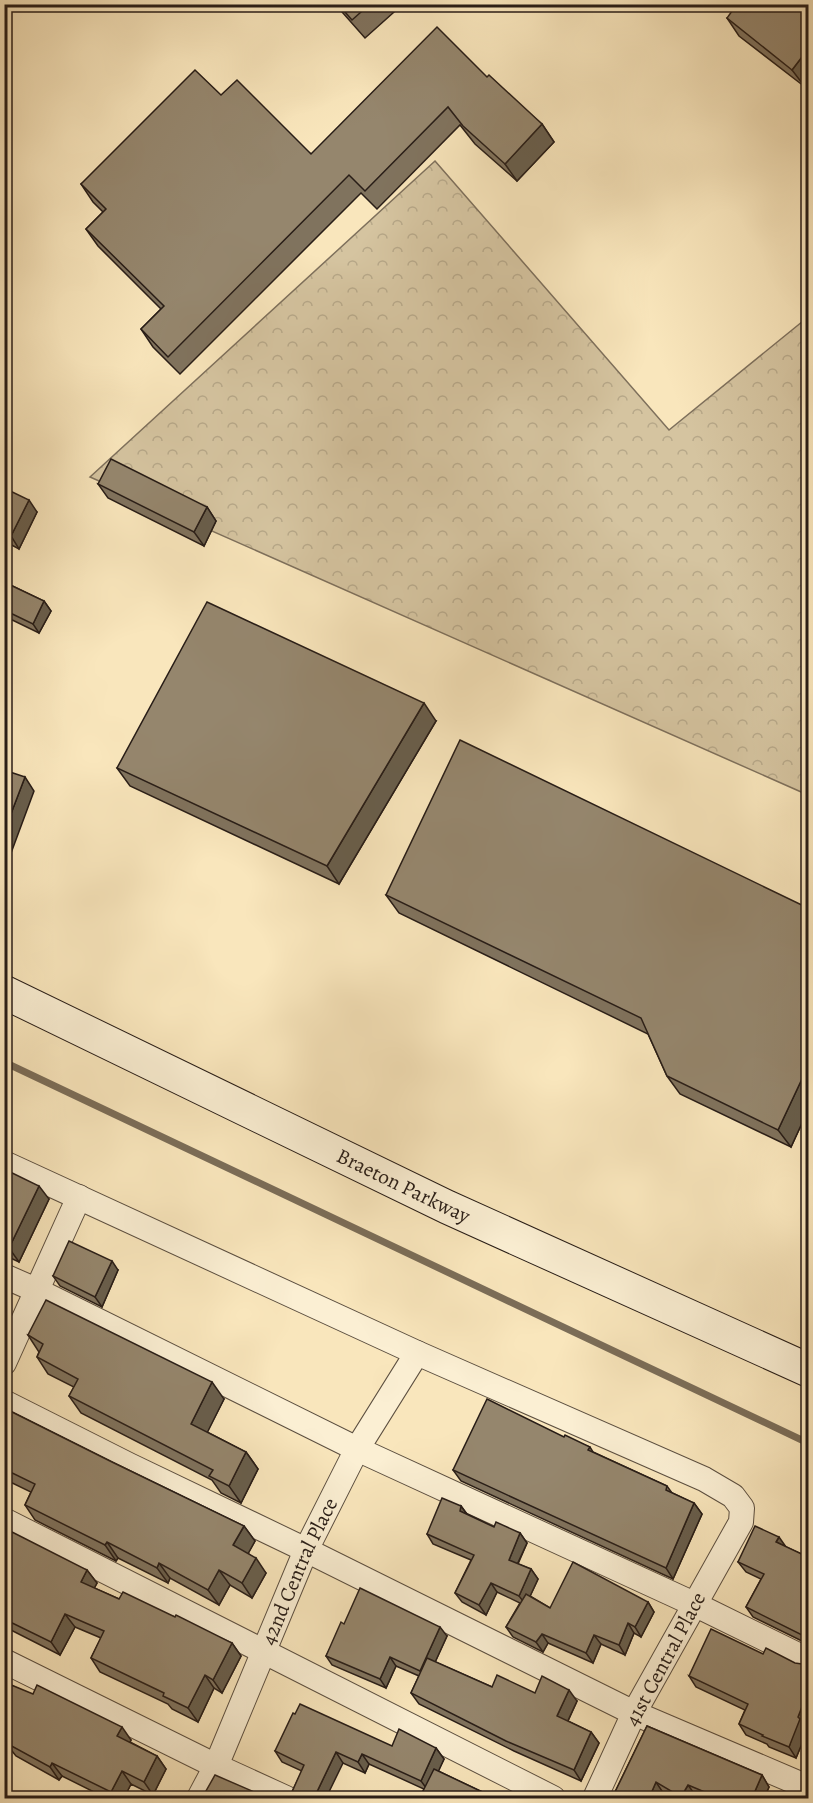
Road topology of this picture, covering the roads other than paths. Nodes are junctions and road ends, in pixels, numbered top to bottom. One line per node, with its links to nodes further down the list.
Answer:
1 (4, 992): 8 (main road, Braeton Parkway)
2 (4, 1163): 3 (street)
3 (79, 1197): 5 (street); 6 (street)
4 (4, 1276): 5 (street)
5 (36, 1290): 7 (street); 10 (street)
6 (417, 1353): 10 (street, 42nd Central Place); 13 (street, 41st Central Place)
7 (4, 1363)
8 (808, 1370)
9 (4, 1402): 12 (street)
10 (357, 1449): 12 (street, 42nd Central Place); 13 (street)
11 (4, 1520): 14 (street)
12 (306, 1550): 14 (street, 42nd Central Place); 17 (street)
13 (694, 1604): 15 (street); 17 (street, 41st Central Place)
14 (263, 1650): 18 (street, 42nd Central Place); 22 (street)
15 (808, 1660)
16 (4, 1661): 18 (street)
17 (634, 1713): 19 (street); 23 (street, 41st Central Place)
18 (216, 1766): 20 (street, 42nd Central Place); 21 (street)
19 (804, 1788)
20 (199, 1798)
21 (286, 1798)
22 (553, 1798)
23 (595, 1798)

